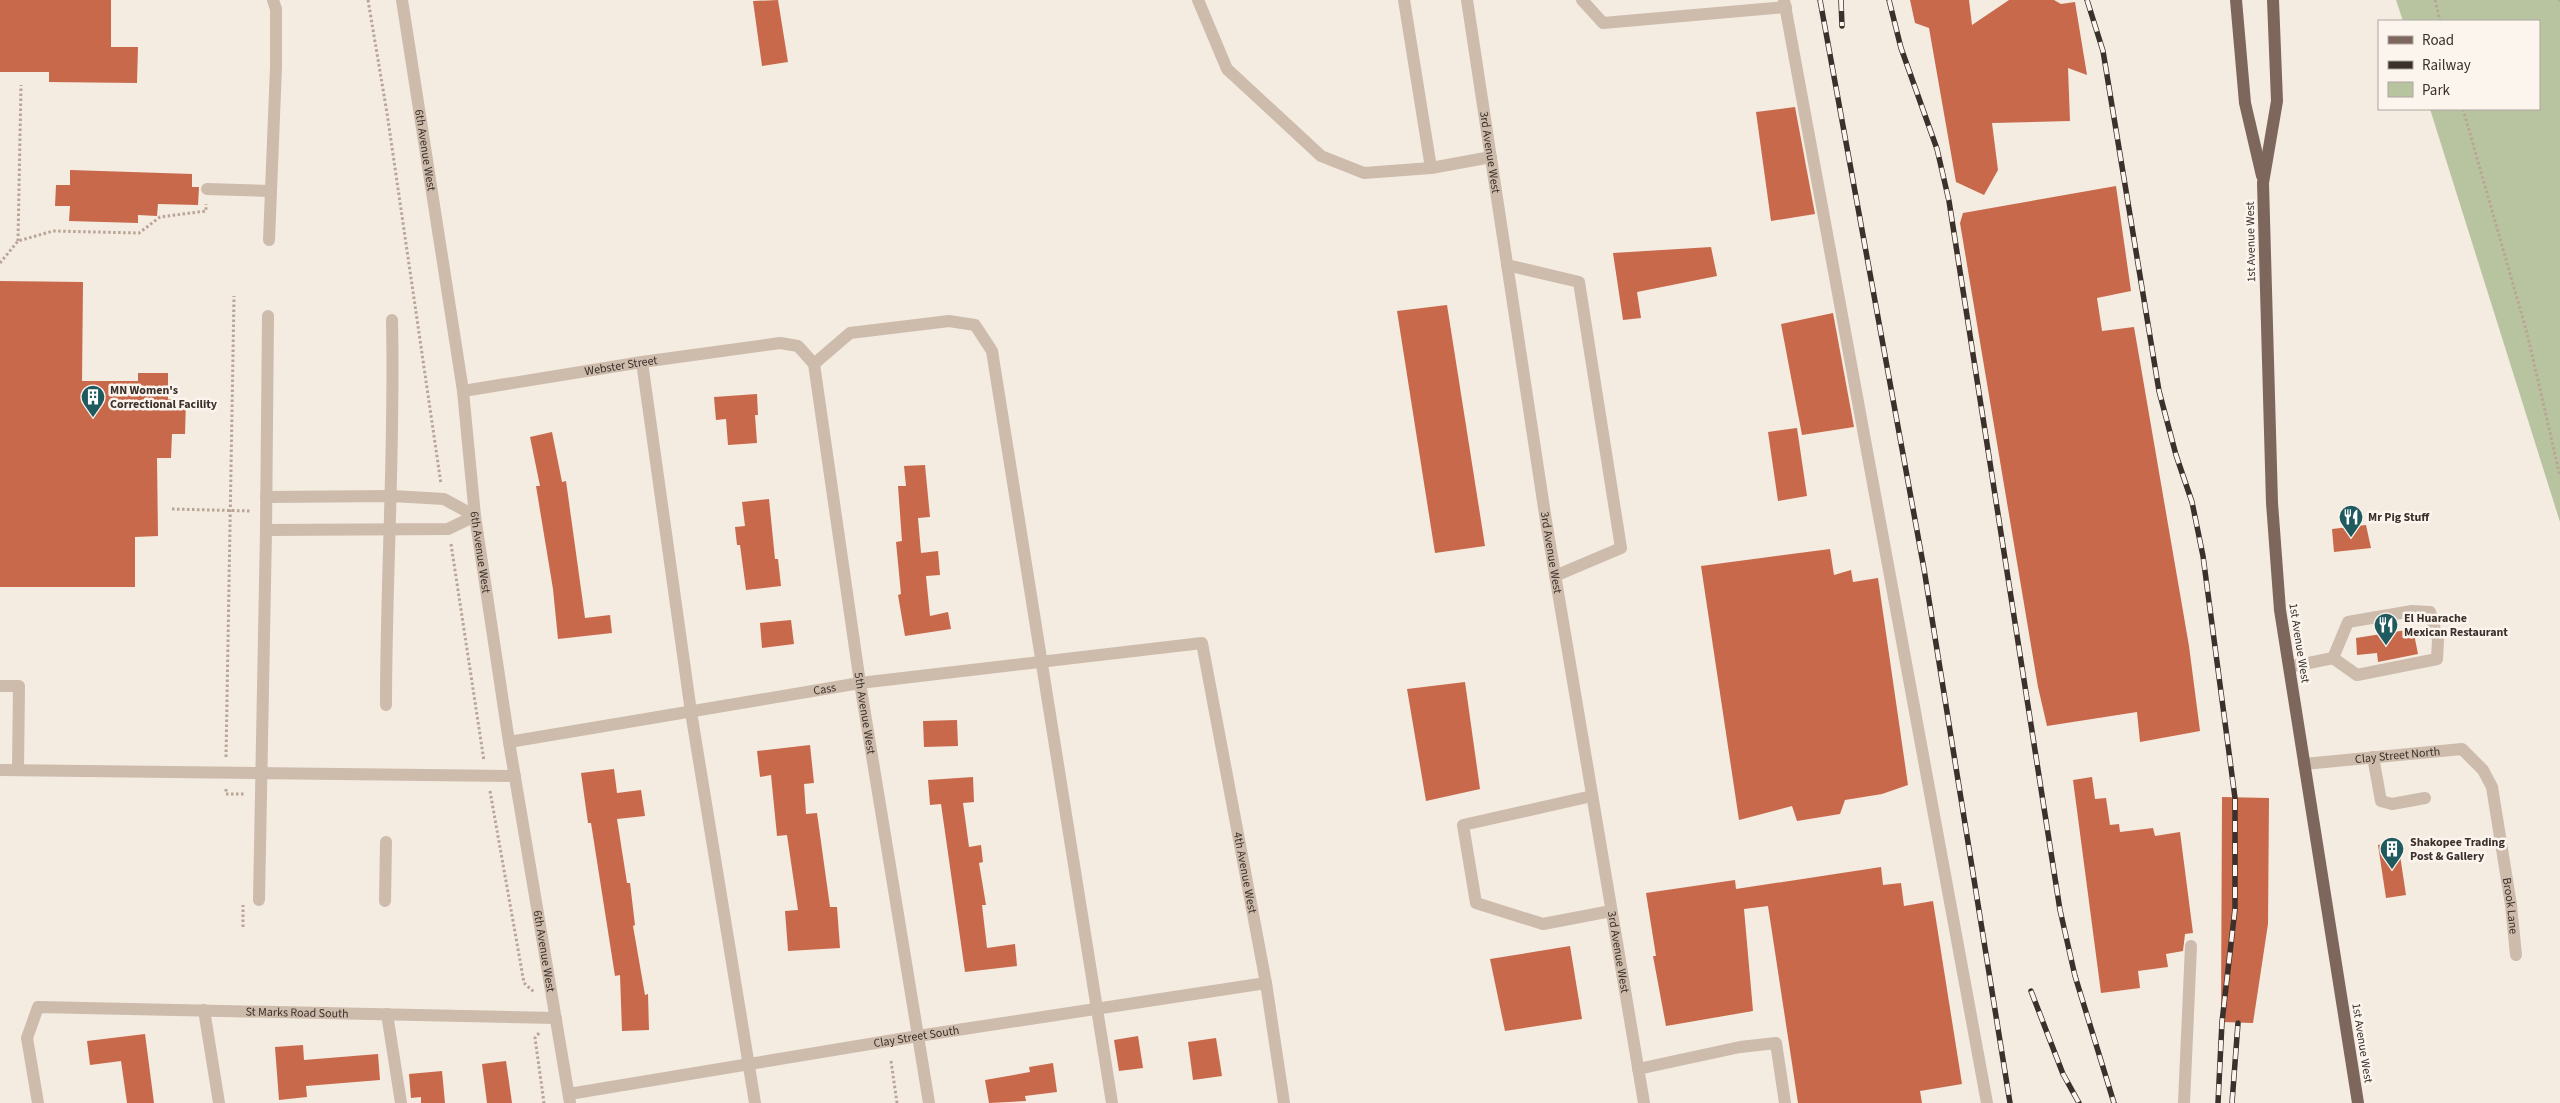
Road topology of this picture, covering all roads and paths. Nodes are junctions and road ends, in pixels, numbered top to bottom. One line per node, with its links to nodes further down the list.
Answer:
1 (273, 0): 19 (street)
2 (368, 0): 33 (path)
3 (402, 0): 29 (street, 6th Avenue West)
4 (1198, 0): 16 (street)
5 (1404, 0): 16 (street)
6 (1467, 0): 15 (street, 3rd Avenue West)
7 (1582, 0): 11 (street)
8 (2236, 0): 17 (main road, 1st Avenue West)
9 (2272, 0): 17 (main road, 1st Avenue West)
10 (2435, 0): 12 (path)
11 (1785, 3): 93 (street)
12 (2440, 20)
13 (21, 85): 21 (path)
14 (2463, 110): 30 (path)
15 (1491, 157): 16 (street); 23 (street, 3rd Avenue West)
16 (1431, 168)
17 (2263, 183): 45 (main road, 1st Avenue West)
18 (207, 189): 19 (street); 21 (path)
19 (271, 191): 20 (street)
20 (269, 240)
21 (18, 241): 22 (path)
22 (0, 263)
23 (1507, 265): 41 (street, 3rd Avenue West); 41 (street)
24 (234, 296): 35 (path)
25 (268, 316): 32 (street)
26 (392, 320): 31 (street)
27 (642, 362): 28 (street, Webster Street); 29 (street, Webster Street); 49 (street)
28 (814, 364): 44 (street); 46 (street, 5th Avenue West)
29 (463, 391): 37 (street, 6th Avenue West)
30 (2560, 476)
31 (392, 496): 32 (street); 33 (street); 38 (street)
32 (266, 497): 36 (street)
33 (444, 499): 37 (street)
34 (172, 509): 35 (path)
35 (230, 510): 36 (path); 56 (path)
36 (266, 512): 40 (street)
37 (475, 516): 39 (street); 50 (street, 6th Avenue West)
38 (390, 529): 39 (street); 40 (street); 48 (street)
39 (448, 529): 58 (path)
40 (266, 530): 57 (street)
41 (1555, 576): 60 (street, 3rd Avenue West)
42 (1202, 643): 44 (street, Cass); 71 (street, 4th Avenue West)
43 (2333, 658): 43 (street); 45 (street)
44 (1043, 662): 46 (street, Cass); 72 (street)
45 (2289, 667): 52 (main road, 1st Avenue West)
46 (860, 683): 49 (street, Cass); 77 (street, 5th Avenue West)
47 (0, 686): 54 (street)
48 (386, 704)
49 (692, 712): 50 (street, Cass); 79 (street)
50 (509, 742): 59 (street, 6th Avenue West)
51 (2373, 757): 52 (street, Clay Street North); 55 (street, Clay Street North); 61 (street)
52 (2304, 764): 95 (main road, 1st Avenue West)
53 (0, 770): 54 (street)
54 (18, 770): 56 (street)
55 (2483, 770): 70 (street, Brook Lane)
56 (226, 773): 57 (street); 62 (path)
57 (260, 774): 58 (street); 65 (street)
58 (487, 776): 59 (street); 75 (path)
59 (515, 776): 76 (street, 6th Avenue West)
60 (1592, 796): 67 (street, 3rd Avenue West); 67 (street)
61 (2425, 798)
62 (244, 803)
63 (386, 842): 66 (street)
64 (243, 898): 68 (path)
65 (259, 900)
66 (385, 901)
67 (1611, 910): 80 (street, 3rd Avenue West)
68 (243, 927)
69 (2191, 946): 94 (street)
70 (2516, 955)
71 (1266, 983): 72 (street, Clay Street South); 90 (street, 4th Avenue West)
72 (1097, 1009): 77 (street, Clay Street South); 89 (street)
73 (204, 1010): 74 (street, St Marks Road South); 82 (street, St Marks Road South); 83 (street)
74 (387, 1014): 75 (street, St Marks Road South); 84 (street)
75 (538, 1018): 76 (street, St Marks Road South); 85 (path)
76 (556, 1018): 81 (street, 6th Avenue West)
77 (918, 1036): 79 (street, Clay Street South); 88 (street, 5th Avenue West)
78 (891, 1061): 87 (path)
79 (749, 1064): 81 (street, Clay Street South); 86 (street)
80 (1638, 1070): 91 (street, 3rd Avenue West); 92 (street)
81 (570, 1099)
82 (38, 1103)
83 (219, 1103)
84 (401, 1103)
85 (544, 1103)
86 (755, 1103)
87 (897, 1103)
88 (929, 1103)
89 (1112, 1103)
90 (1284, 1103)
91 (1644, 1103)
92 (1785, 1103)
93 (1987, 1103)
94 (2184, 1103)
95 (2358, 1103)

